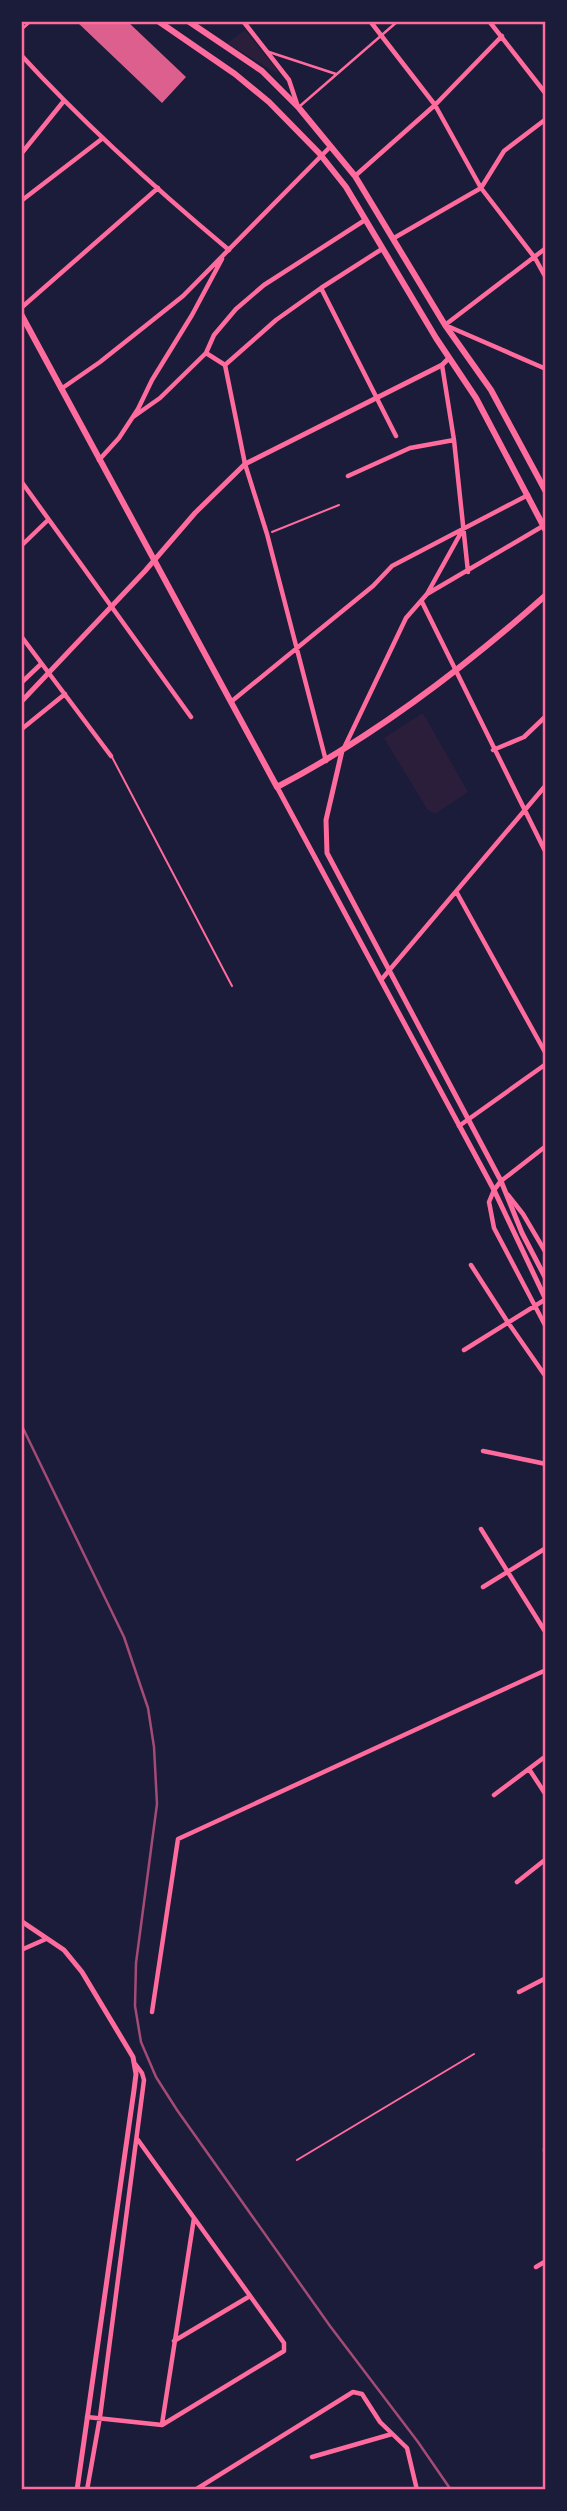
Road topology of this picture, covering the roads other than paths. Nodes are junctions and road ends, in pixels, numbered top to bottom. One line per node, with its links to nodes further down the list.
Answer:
1 (32, 21): 9 (street)
2 (158, 21): 23 (main road)
3 (188, 21): 18 (main road)
4 (254, 21): 8 (street)
5 (370, 21): 10 (street)
6 (398, 21): 10 (street)
7 (489, 21): 11 (street)
8 (245, 24): 12 (street)
9 (21, 30)
10 (381, 35): 14 (street); 17 (street)
11 (502, 36): 15 (street); 17 (street)
12 (269, 51): 14 (street); 18 (street)
13 (21, 55): 16 (street)
14 (336, 74): 18 (street)
15 (546, 92)
16 (63, 102): 20 (street); 22 (street)
17 (435, 106): 24 (street); 26 (street)
18 (299, 107): 21 (main road)
19 (546, 119): 26 (street)
20 (103, 138): 25 (street); 27 (street)
21 (331, 148): 23 (street); 24 (main road)
22 (21, 154)
23 (322, 158): 28 (main road); 32 (street)
24 (355, 176): 29 (main road)
25 (158, 188): 32 (street); 37 (street)
26 (481, 188): 29 (street); 34 (street)
27 (21, 201)
28 (365, 220): 31 (main road); 40 (street)
29 (394, 237): 39 (main road)
30 (546, 248): 34 (street)
31 (382, 249): 36 (street); 41 (main road)
32 (229, 250): 33 (street)
33 (224, 255): 45 (street); 47 (street)
34 (534, 258): 35 (street); 39 (street)
35 (546, 278)
36 (321, 288): 42 (street); 46 (street)
37 (21, 307)
38 (21, 314): 45 (main road)
39 (445, 325): 44 (street); 54 (main road)
40 (206, 353): 42 (street); 47 (street)
41 (449, 358): 43 (street); 55 (main road)
42 (225, 365): 51 (street)
43 (442, 365): 46 (street); 49 (street)
44 (546, 369)
45 (61, 389): 50 (main road)
46 (378, 396): 48 (street); 51 (street)
47 (133, 417): 50 (street)
48 (396, 436)
49 (454, 440): 52 (street); 57 (street)
50 (99, 460): 60 (main road)
51 (245, 464): 60 (street); 67 (street)
52 (348, 476)
53 (21, 481): 56 (street)
54 (545, 489)
55 (528, 495): 57 (street); 58 (main road)
56 (48, 520): 59 (street); 65 (street)
57 (463, 528): 61 (street); 62 (street); 67 (street)
58 (545, 528): 61 (street)
59 (21, 546)
60 (153, 562): 65 (street); 73 (main road)
61 (468, 572): 62 (street)
62 (427, 594): 64 (street)
63 (546, 595): 69 (main road)
64 (422, 601): 69 (street); 79 (street)
65 (111, 608): 70 (street); 76 (street)
66 (21, 636): 68 (street)
67 (297, 647): 73 (street); 81 (street)
68 (41, 664): 70 (street); 71 (street)
69 (457, 670): 78 (street); 79 (main road)
70 (49, 673): 72 (street); 74 (street)
71 (21, 683)
72 (65, 694): 77 (street); 80 (street)
73 (232, 701): 83 (main road)
74 (21, 702)
75 (546, 716): 78 (street)
76 (191, 717)
77 (23, 728)
78 (493, 750): 84 (street)
79 (342, 751): 81 (main road); 87 (street)
80 (111, 756): 89 (lane)
81 (326, 761): 83 (main road)
82 (546, 785): 84 (street)
83 (277, 787): 88 (street)
84 (525, 811): 85 (street); 86 (street)
85 (546, 853)
86 (457, 893): 87 (street); 90 (street)
87 (389, 971): 88 (street); 92 (street)
88 (381, 980): 93 (street)
89 (232, 986)
90 (546, 1054)
91 (546, 1064): 92 (street)
92 (469, 1119): 93 (street); 95 (street)
93 (459, 1126): 96 (street)
94 (546, 1146): 95 (street)
95 (500, 1181): 96 (street); 97 (street)
96 (494, 1190): 101 (street); 102 (street)
97 (506, 1194): 98 (street); 100 (street)
98 (546, 1253)
99 (471, 1265): 103 (street)
100 (546, 1279)
101 (546, 1299): 102 (street)
102 (534, 1305): 103 (street); 104 (street)
103 (507, 1321): 105 (street); 106 (street)
104 (546, 1326)
105 (464, 1350)
106 (546, 1377)
107 (483, 1451): 108 (street)
108 (546, 1464)
109 (481, 1529): 111 (street)
110 (546, 1548): 111 (street)
111 (508, 1573): 112 (street); 113 (street)
112 (484, 1587)
113 (546, 1633)
114 (546, 1670): 126 (street)
115 (546, 1756): 116 (street)
116 (529, 1769): 117 (street); 118 (street)
117 (494, 1795)
118 (546, 1796)
119 (546, 1859): 120 (street)
120 (517, 1882)
121 (21, 1921): 122 (street)
122 (46, 1939): 123 (street); 128 (street)
123 (21, 1950)
124 (546, 1978): 125 (street)
125 (519, 1992)
126 (152, 2012)
127 (474, 2054): 131 (lane)
128 (135, 2065): 129 (street); 138 (street)
129 (138, 2140): 133 (street); 139 (street)
130 (545, 2149): 132 (street)
131 (297, 2160)
132 (546, 2165)
133 (194, 2217): 136 (street); 137 (street)
134 (546, 2261): 135 (street)
135 (536, 2267)
136 (250, 2296): 137 (street); 140 (street)
137 (173, 2341): 140 (street)
138 (87, 2417): 139 (street); 143 (street)
139 (100, 2417): 140 (street); 144 (street)
140 (162, 2425)
141 (393, 2434): 142 (street); 145 (street); 146 (street)
142 (312, 2457)
143 (77, 2490)
144 (88, 2490)
145 (195, 2490)
146 (417, 2490)

